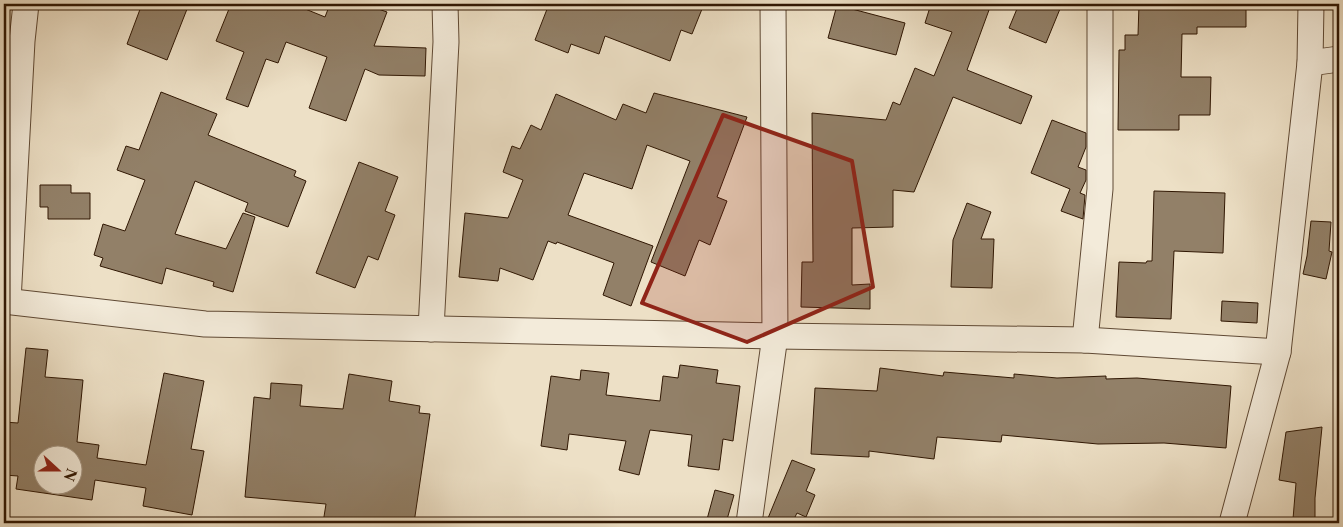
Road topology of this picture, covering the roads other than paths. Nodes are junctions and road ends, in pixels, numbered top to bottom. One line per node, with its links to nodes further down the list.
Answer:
1 (26, 4): 8 (street)
2 (445, 4): 9 (street)
3 (773, 4): 10 (street)
4 (1100, 4): 11 (street)
5 (1312, 4): 7 (street)
6 (1339, 59): 7 (street)
7 (1310, 63): 12 (street)
8 (6, 301): 9 (street)
9 (431, 329): 10 (street)
10 (775, 336): 11 (street); 13 (street)
11 (1085, 340): 12 (street)
12 (1278, 352): 14 (street)
13 (749, 523)
14 (1232, 523)

